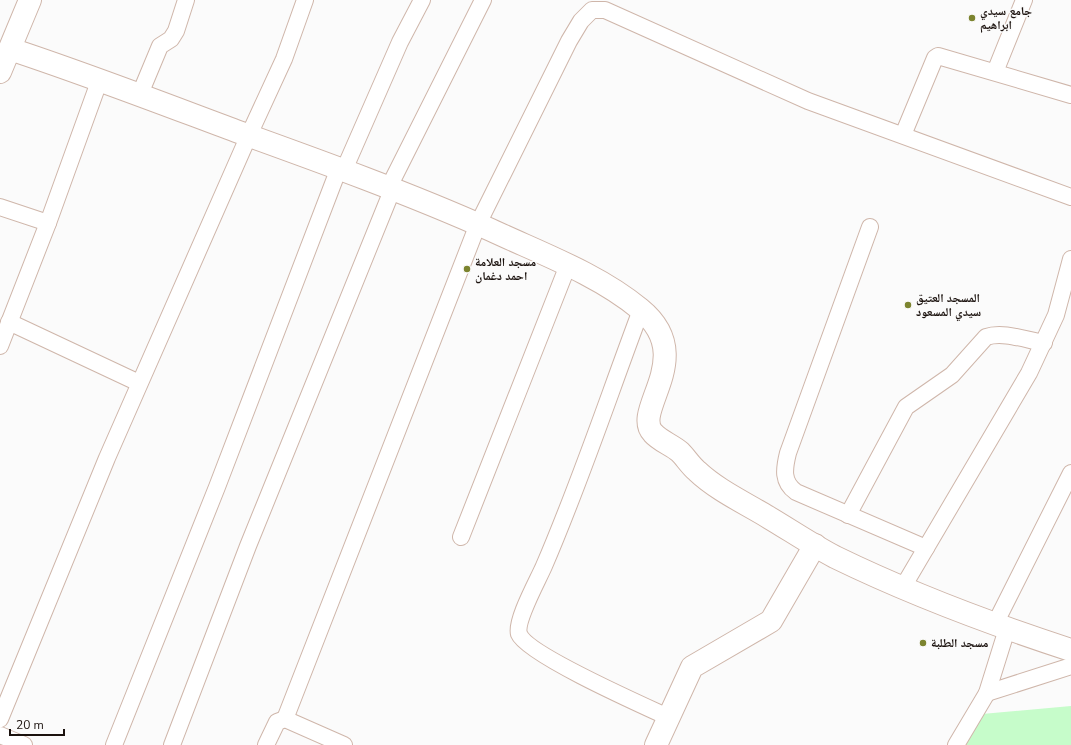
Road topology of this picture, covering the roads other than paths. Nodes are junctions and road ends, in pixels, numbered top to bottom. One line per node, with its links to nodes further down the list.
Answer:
1 (30, 0): 7 (street)
2 (186, 0): 11 (street)
3 (305, 0): 13 (street)
4 (422, 0): 15 (street)
5 (483, 0): 16 (street)
6 (1024, 0): 9 (street)
7 (5, 48): 8 (street); 10 (street)
8 (0, 72)
9 (995, 72): 12 (street); 14 (street)
10 (100, 79): 11 (street); 19 (street)
11 (140, 94): 13 (street)
12 (1071, 95)
13 (249, 135): 15 (street); 28 (street)
14 (902, 135): 17 (street); 20 (street)
15 (342, 169): 16 (street); 44 (street)
16 (391, 187): 20 (street); 45 (street)
17 (1071, 197)
18 (0, 207): 19 (street)
19 (48, 223): 25 (street)
20 (478, 224): 23 (street); 41 (street)
21 (870, 227): 30 (street)
22 (1071, 259): 26 (street)
23 (568, 265): 24 (street); 31 (street)
24 (641, 310): 32 (street); 39 (street)
25 (5, 326): 27 (street); 28 (street)
26 (1044, 344): 30 (street); 33 (street)
27 (0, 346)
28 (140, 383): 40 (street)
29 (1071, 473): 35 (street)
30 (848, 515): 33 (street)
31 (461, 537)
32 (815, 545): 34 (street); 39 (street)
33 (926, 548): 34 (street)
34 (903, 587): 35 (street)
35 (1001, 627): 36 (street); 38 (street)
36 (1071, 650)
37 (1071, 666): 38 (street)
38 (987, 693): 49 (street)
39 (668, 718): 48 (street)
40 (0, 719)
41 (285, 719): 46 (street); 47 (street)
42 (0, 735): 43 (street)
43 (24, 745)
44 (114, 745)
45 (172, 745)
46 (266, 745)
47 (344, 745)
48 (656, 745)
49 (956, 745)

